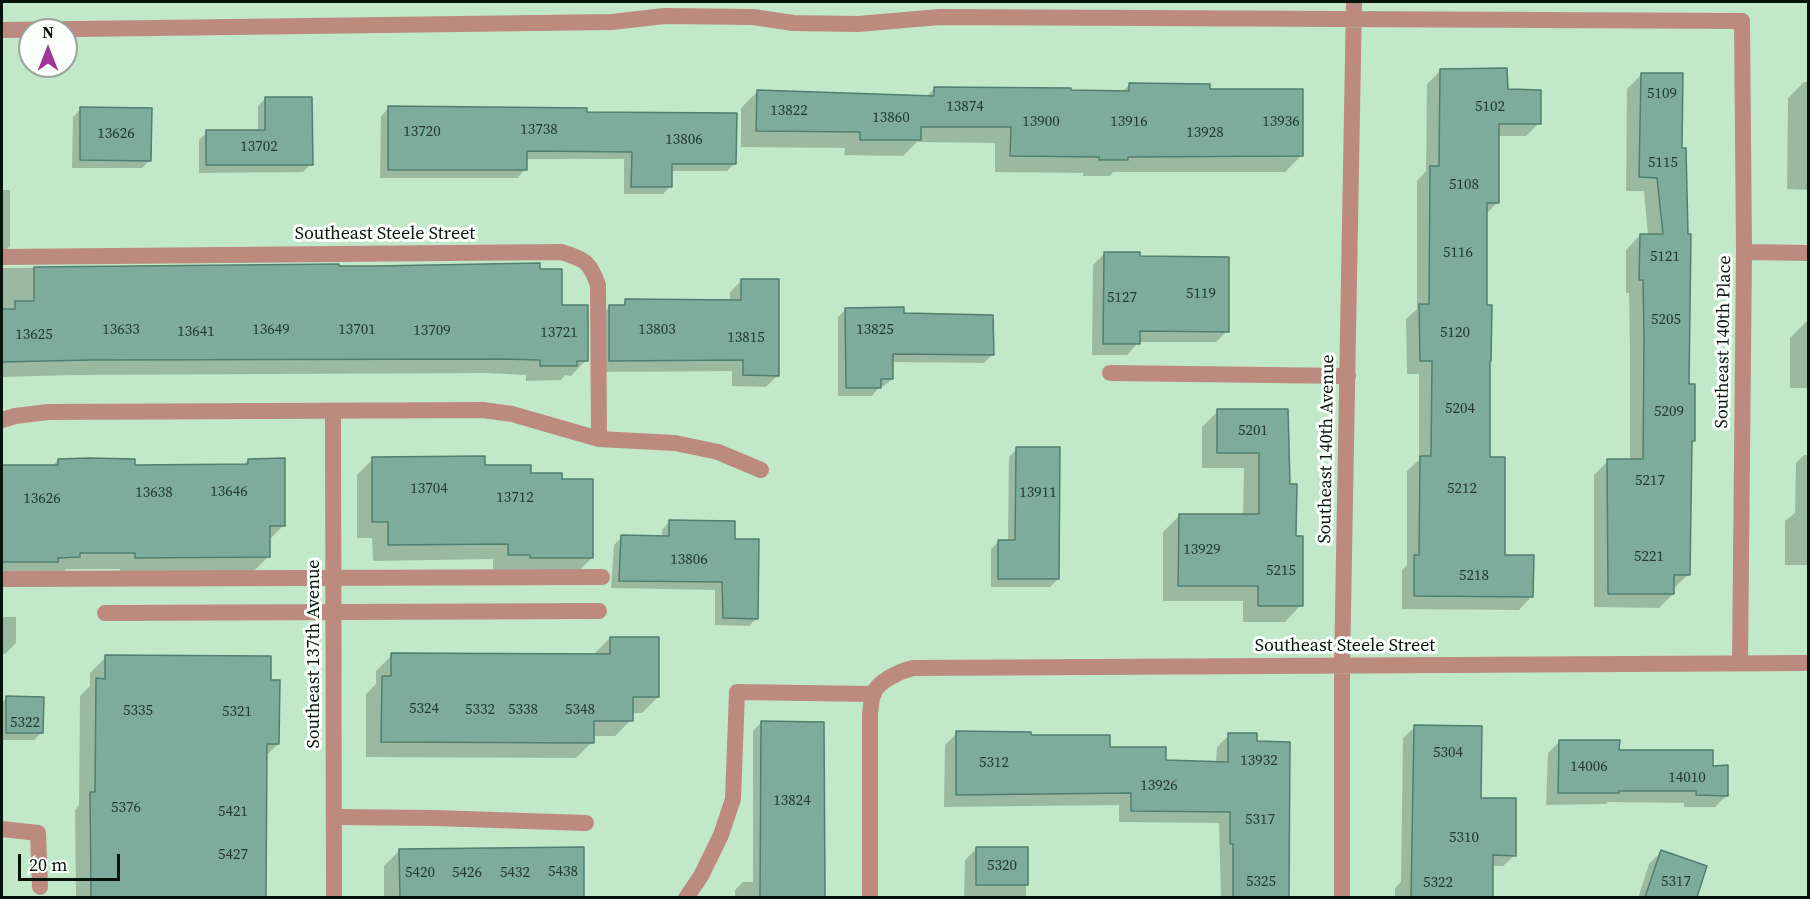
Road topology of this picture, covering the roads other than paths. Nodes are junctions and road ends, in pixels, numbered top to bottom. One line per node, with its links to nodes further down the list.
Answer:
1 (1354, 2): 2 (street, Southeast 140th Avenue)
2 (1354, 20): 3 (street); 4 (street, Southeast 140th Place); 8 (street, Southeast 140th Avenue)
3 (2, 30)
4 (1744, 252): 5 (street); 19 (street, Southeast 140th Place)
5 (1809, 253)
6 (2, 256): 11 (street, Southeast Steele Street)
7 (1110, 374): 8 (street)
8 (1348, 376): 21 (street, Southeast 140th Avenue)
9 (333, 411): 10 (street); 11 (street); 14 (street, Southeast 137th Avenue)
10 (2, 420)
11 (599, 439): 12 (street)
12 (761, 470)
13 (602, 577): 14 (street)
14 (333, 578): 15 (street); 17 (street, Southeast 137th Avenue)
15 (2, 579)
16 (599, 610): 17 (street)
17 (334, 612): 18 (street); 23 (street, Southeast 137th Avenue)
18 (105, 613)
19 (1740, 663): 20 (street, Southeast Steele Street); 21 (street, Southeast Steele Street)
20 (1809, 663)
21 (1342, 666): 22 (street, Southeast Steele Street); 30 (street, Southeast 140th Avenue)
22 (873, 694): 28 (street); 29 (street)
23 (334, 817): 24 (street); 27 (street, Southeast 137th Avenue)
24 (586, 823)
25 (2, 829): 26 (street)
26 (40, 887)
27 (334, 897)
28 (686, 897)
29 (870, 897)
30 (1342, 897)

